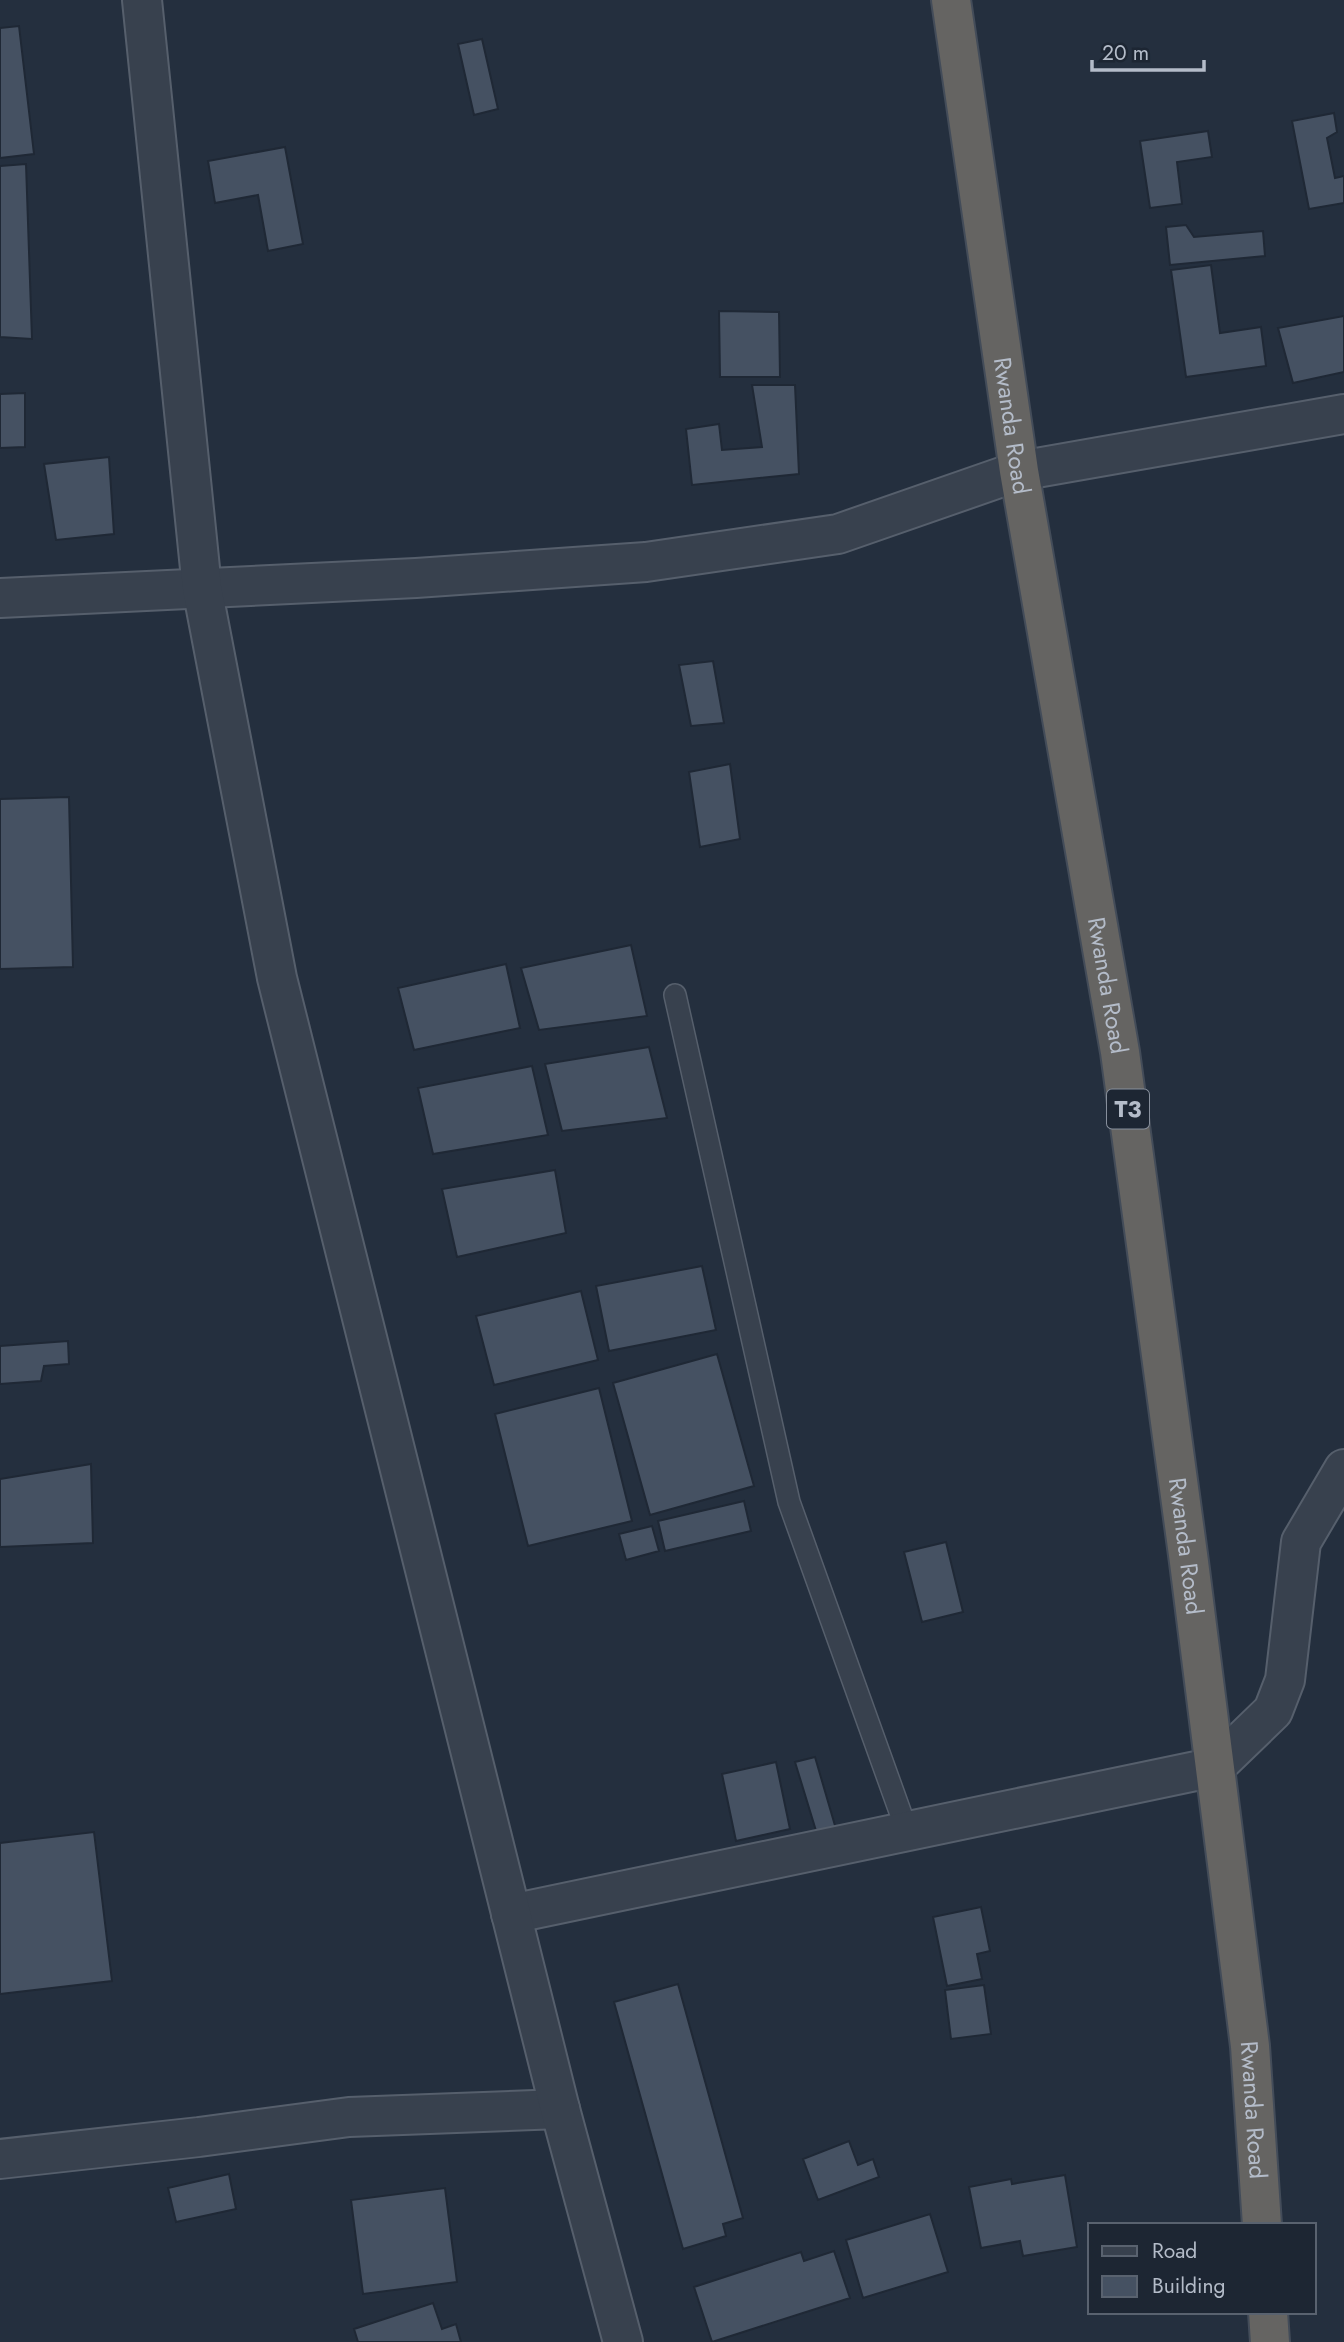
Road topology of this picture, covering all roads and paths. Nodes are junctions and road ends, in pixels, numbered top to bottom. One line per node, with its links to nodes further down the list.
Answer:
1 (142, 0): 5 (street)
2 (951, 0): 4 (highway, Rwanda Road / T3)
3 (1344, 414): 4 (street)
4 (1019, 471): 5 (street); 9 (highway, Rwanda Road / T3)
5 (202, 588): 6 (street); 11 (street)
6 (0, 598)
7 (675, 995): 10 (lane)
8 (1344, 1469): 9 (street)
9 (1215, 1767): 10 (street); 14 (highway, Rwanda Road / T3)
10 (907, 1831): 11 (street)
11 (511, 1914): 12 (street)
12 (560, 2109): 13 (street); 16 (street)
13 (0, 2159)
14 (1262, 2223)
15 (1268, 2314): 17 (highway)
16 (623, 2342)
17 (1270, 2342)

